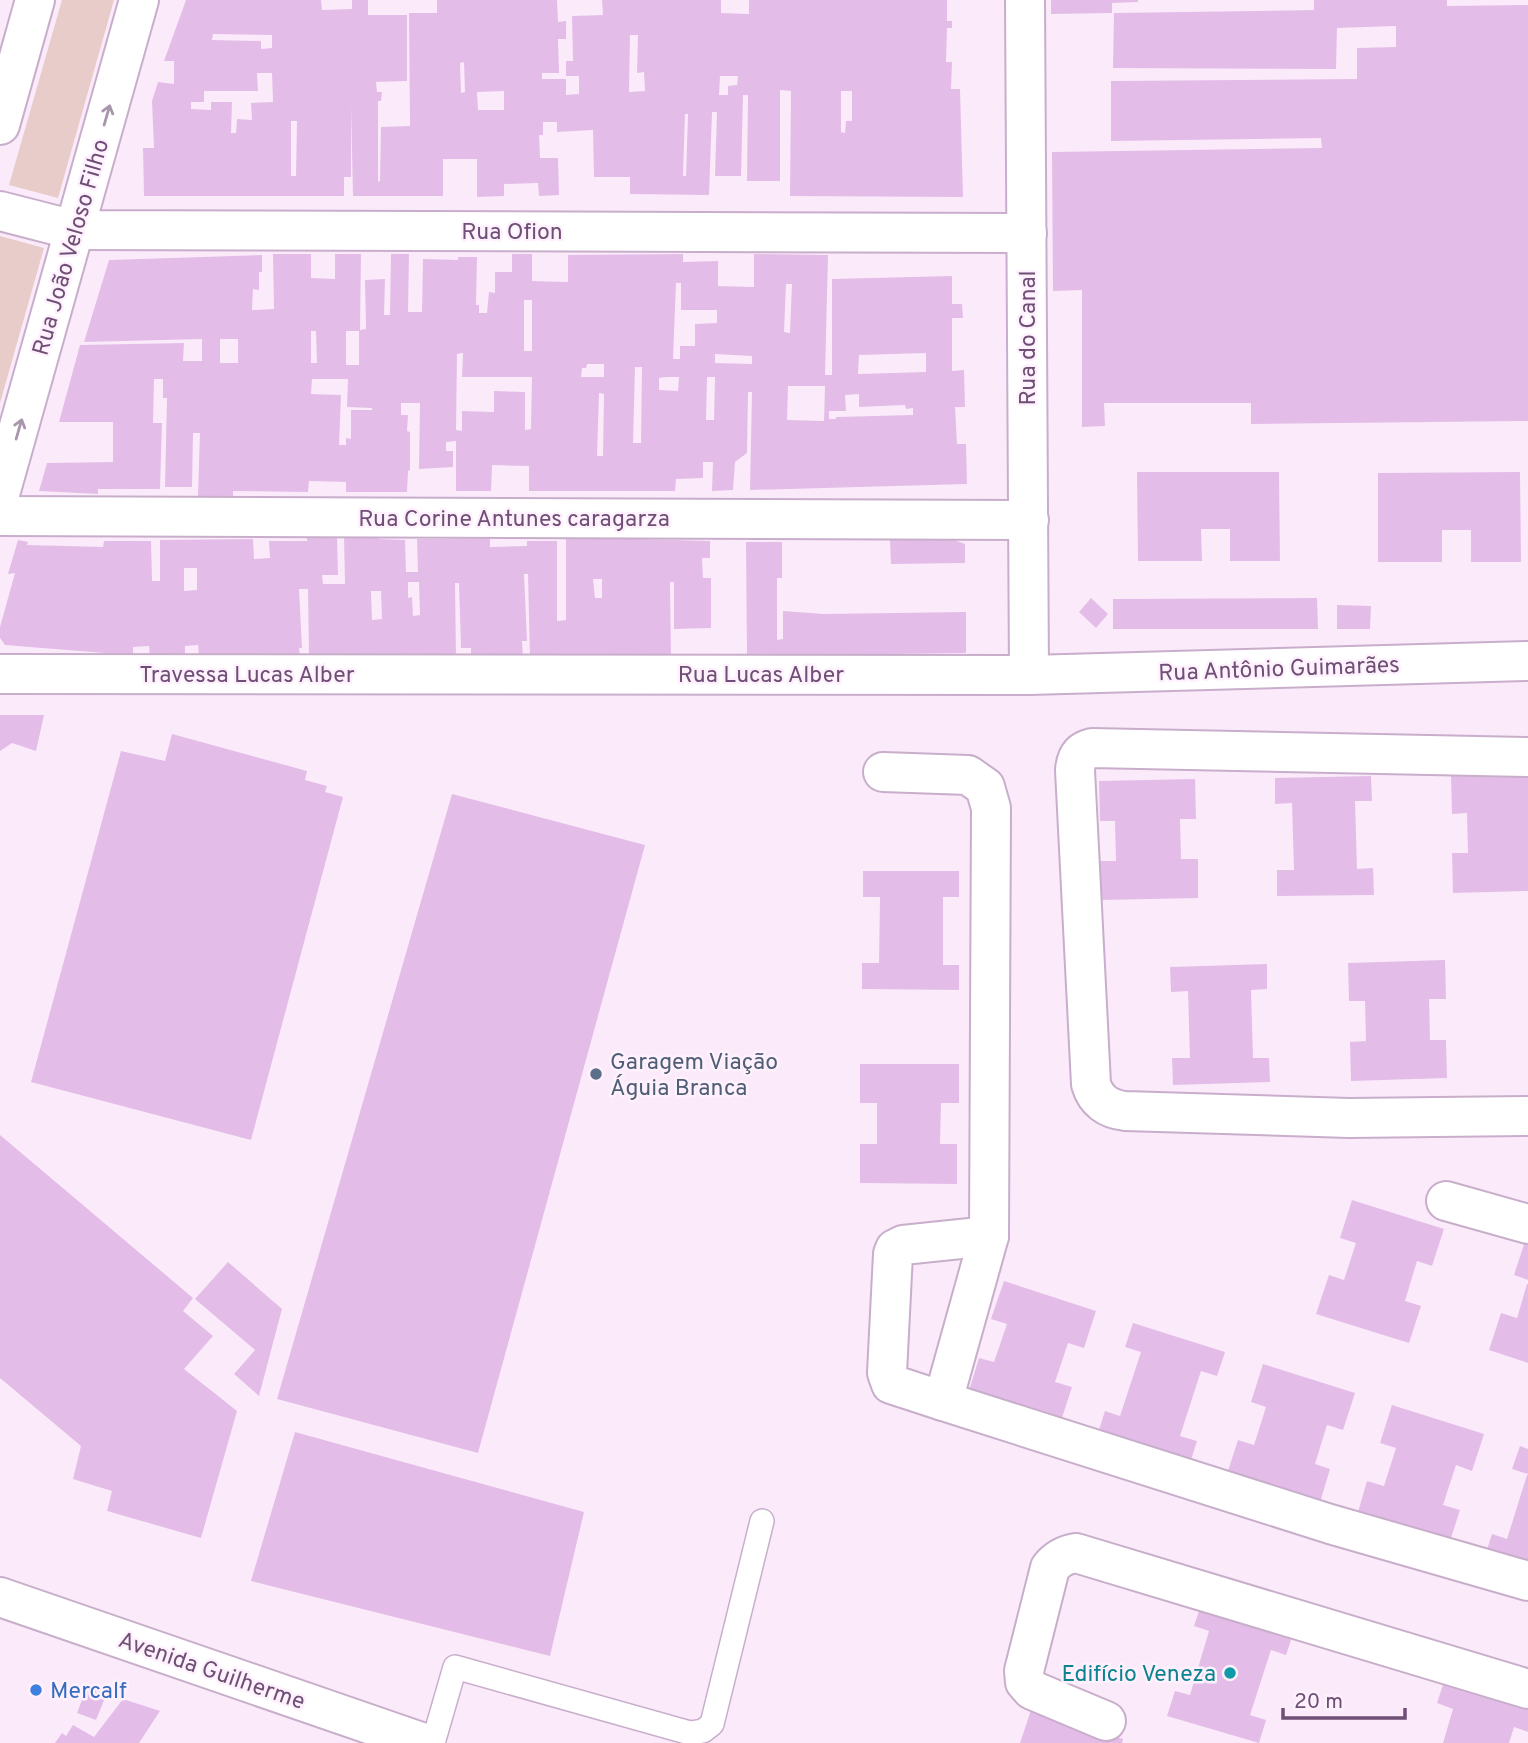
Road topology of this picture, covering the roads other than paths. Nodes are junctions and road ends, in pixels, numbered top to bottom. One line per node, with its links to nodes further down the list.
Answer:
1 (35, 0): 4 (street)
2 (139, 0): 7 (street, Rua João Veloso Filho, one-way to 2)
3 (1026, 0): 8 (street, Rua do Canal)
4 (6, 80): 5 (street)
5 (0, 125)
6 (0, 211): 7 (street, Rua Ofion)
7 (74, 229): 8 (street, Rua Ofion); 9 (street, Rua João Veloso Filho, one-way to 7)
8 (1027, 233): 11 (street, Rua do Canal)
9 (0, 494)
10 (0, 516): 11 (street, Rua Corine Antunes caragarza)
11 (1028, 520): 15 (street, Rua do Canal)
12 (1528, 661): 15 (street, Rua Antônio Guimarães)
13 (0, 674): 14 (street, Travessa Lucas Alber)
14 (493, 674): 15 (street, Rua Lucas Alber)
15 (1029, 675)
16 (1528, 757): 18 (street)
17 (883, 772): 21 (street)
18 (1528, 1116)
19 (1446, 1201): 20 (street)
20 (1528, 1224)
21 (989, 1236): 22 (street); 22 (street)
22 (943, 1401): 24 (street)
23 (762, 1521): 29 (lane)
24 (1528, 1581)
25 (0, 1597): 28 (street, Avenida Guilherme)
26 (1528, 1689): 27 (street)
27 (1106, 1721)
28 (424, 1743)
29 (433, 1743)

